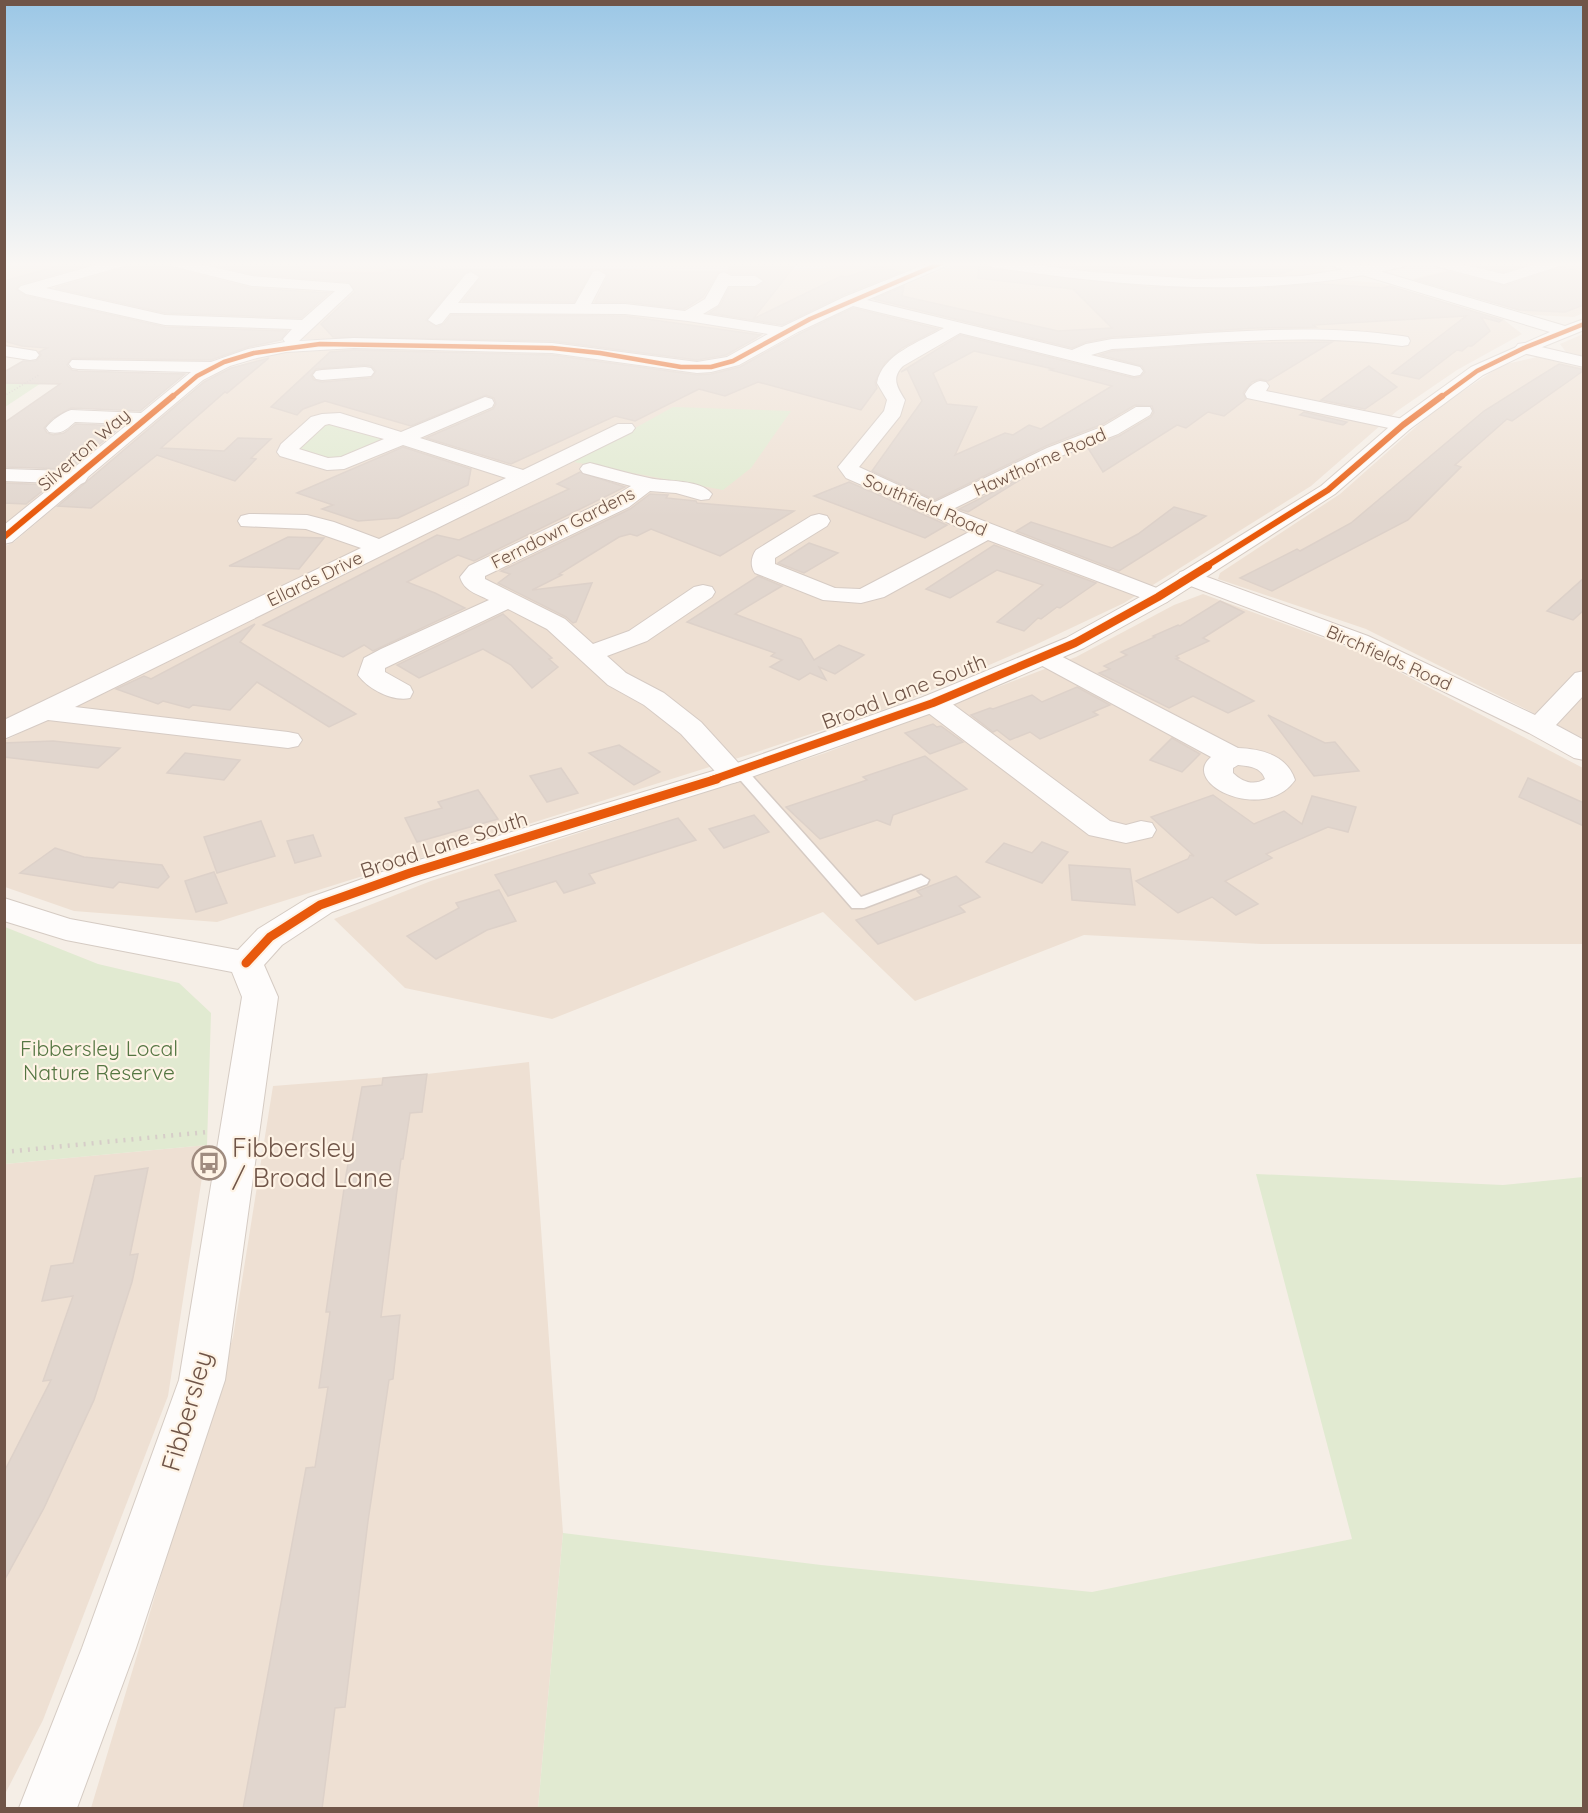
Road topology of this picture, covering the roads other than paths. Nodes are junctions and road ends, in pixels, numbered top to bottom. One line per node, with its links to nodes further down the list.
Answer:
1 (280, 348): 2 (street, Silverton Way); 15 (street, Silverton Way)
2 (284, 348)
3 (361, 348): 17 (street)
4 (502, 348): 5 (street, Silverton Way)
5 (758, 348)
6 (922, 348): 34 (street, Southfield Road)
7 (1038, 348): 12 (street)
8 (1094, 348): 12 (street)
9 (1524, 348): 13 (street); 24 (street, Broad Lane South)
10 (5, 352): 11 (street)
11 (30, 355)
12 (1072, 357): 16 (street)
13 (1584, 363)
14 (82, 366): 15 (street)
15 (211, 367): 23 (street, Silverton Way)
16 (1134, 371)
17 (343, 372): 18 (street); 19 (street)
18 (365, 372)
19 (322, 375)
20 (1260, 386): 24 (street)
21 (467, 406): 27 (street)
22 (1144, 408): 34 (street, Hawthorne Road)
23 (145, 419): 25 (street); 31 (street, Silverton Way)
24 (1403, 425): 40 (street, Broad Lane South)
25 (56, 428)
26 (625, 428): 30 (street, Ellards Drive)
27 (400, 438): 27 (street); 30 (street)
28 (590, 469): 32 (street, Ferndown Gardens)
29 (4, 475): 31 (street)
30 (525, 477): 39 (street, Ellards Drive)
31 (78, 478): 38 (street, Silverton Way)
32 (641, 484): 33 (street); 43 (street, Ferndown Gardens)
33 (701, 494)
34 (935, 510): 37 (street, Southfield Road)
35 (242, 518): 39 (street)
36 (819, 521): 37 (street)
37 (987, 532): 42 (street, Southfield Road)
38 (4, 537)
39 (379, 547): 49 (street, Ellards Drive)
40 (1188, 578): 42 (street, Broad Lane South); 51 (street, Birchfields Road)
41 (703, 592): 44 (street)
42 (1158, 597): 45 (street, Broad Lane South)
43 (506, 601): 44 (street); 47 (street)
44 (591, 653): 57 (street)
45 (1044, 657): 48 (street, Broad Lane South); 56 (street)
46 (1584, 679): 51 (street)
47 (400, 692)
48 (933, 703): 57 (street, Broad Lane South); 58 (street)
49 (43, 711): 52 (street, Ellards Drive); 53 (street)
50 (245, 713): 53 (street)
51 (1539, 727): 55 (street, Birchfields Road)
52 (4, 730)
53 (225, 732): 54 (street)
54 (288, 740)
55 (1584, 752)
56 (1233, 757)
57 (737, 772): 59 (lane); 61 (street, Broad Lane South)
58 (1140, 830)
59 (921, 880)
60 (4, 909): 61 (street)
61 (246, 963): 62 (street, Fibbersley)
62 (48, 1809)

